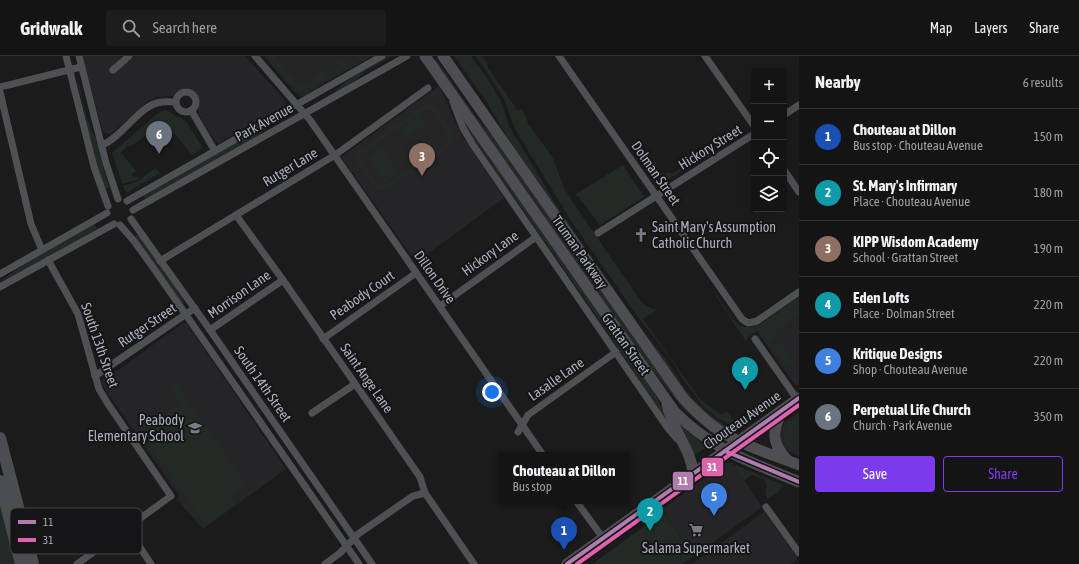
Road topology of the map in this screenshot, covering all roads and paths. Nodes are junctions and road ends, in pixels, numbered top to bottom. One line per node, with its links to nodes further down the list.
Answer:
1 (66, 56): 12 (street)
2 (79, 56): 11 (street)
3 (129, 56): 13 (street)
4 (255, 56): 19 (street, Dillon Drive)
5 (382, 56): 19 (street, Park Avenue)
6 (407, 56): 23 (street, Park Avenue)
7 (425, 56): 16 (main road, Truman Parkway)
8 (443, 56): 64 (main road, Truman Parkway)
9 (559, 56): 31 (street, Dolman Street)
10 (705, 56): 24 (street)
11 (81, 67): 12 (street); 26 (street)
12 (69, 70): 14 (street); 34 (street)
13 (113, 70)
14 (0, 87)
15 (428, 88): 28 (street, Rutger Lane)
16 (449, 90): 40 (street, Grattan Street); 59 (main road, Truman Parkway)
17 (0, 92): 41 (street)
18 (176, 102): 21 (street); 21 (street); 26 (street)
19 (297, 104): 23 (street, Dillon Drive); 27 (street, Park Avenue)
20 (799, 105): 22 (street)
21 (191, 110): 27 (street)
22 (787, 113)
23 (305, 114): 28 (street, Dillon Drive); 35 (street, Park Avenue)
24 (751, 122)
25 (751, 136): 31 (street, Hickory Street)
26 (102, 145): 32 (street)
27 (214, 151): 33 (street, Park Avenue)
28 (335, 155): 36 (street, Rutger Lane); 44 (street, Dillon Drive)
29 (787, 174): 30 (street)
30 (799, 192)
31 (656, 196): 39 (street, Hickory Street); 48 (street, Dolman Street)
32 (118, 199): 33 (street); 34 (street)
33 (127, 201): 35 (street)
34 (108, 210): 38 (street); 41 (street)
35 (133, 210): 37 (street)
36 (236, 215): 43 (street, Rutger Lane); 46 (street, Saint Ange Lane)
37 (131, 219): 38 (street); 43 (street, South 14th Street)
38 (117, 224): 42 (street); 51 (street, South 14th Street)
39 (598, 233)
40 (536, 236): 49 (street, Hickory Lane); 55 (street, Grattan Street)
41 (42, 250): 45 (street)
42 (48, 260): 47 (street); 56 (street, South 13th Street)
43 (160, 261): 50 (street, South 14th Street)
44 (416, 273): 49 (street, Dillon Drive); 53 (street, Peabody Court)
45 (0, 274)
46 (283, 280): 52 (street, Morrison Lane); 53 (street, Saint Ange Lane)
47 (0, 288)
48 (799, 292)
49 (440, 306): 62 (street, Dillon Drive)
50 (195, 308): 51 (street, Rutger Street); 52 (street, South 14th Street)
51 (185, 315): 56 (street, Rutger Street); 81 (street, South 14th Street)
52 (210, 330): 80 (street, South 14th Street)
53 (323, 339): 57 (street, Saint Ange Lane)
54 (755, 339): 58 (street)
55 (616, 352): 62 (street, Lasalle Lane); 65 (street, Grattan Street)
56 (95, 376): 77 (street, South 13th Street)
57 (355, 384): 61 (street); 73 (street, Saint Ange Lane)
58 (798, 399): 60 (main road, Chouteau Avenue)
59 (666, 400): 65 (main road); 66 (main road, Truman Parkway)
60 (783, 410): 64 (main road, Chouteau Avenue); 68 (main road)
61 (312, 413)
62 (520, 428): 67 (street, Dillon Drive)
63 (0, 438): 76 (main road)
64 (739, 441): 66 (main road, Chouteau Avenue); 68 (main road, Truman Parkway)
65 (685, 447): 70 (main road)
66 (726, 451): 70 (main road, Chouteau Avenue); 72 (main road, Truman Parkway)
67 (540, 452)
68 (787, 461): 69 (main road, Truman Parkway)
69 (799, 465)
70 (693, 473): 79 (main road, Chouteau Avenue)
71 (0, 481): 78 (main road)
72 (799, 482)
73 (425, 493): 80 (street); 94 (street, Saint Ange Lane)
74 (578, 504): 79 (street)
75 (766, 507): 83 (street)
76 (18, 508)
77 (142, 517)
78 (10, 521)
79 (602, 538): 95 (main road, Chouteau Avenue)
80 (354, 539): 81 (street); 93 (street, South 14th Street)
81 (346, 547): 91 (street); 92 (street, South 14th Street)
82 (142, 550): 90 (street)
83 (799, 553)
84 (18, 554): 87 (main road)
85 (30, 554): 88 (main road)
86 (91, 554): 89 (street)
87 (21, 564)
88 (33, 564)
89 (77, 564)
90 (151, 564)
91 (324, 564)
92 (359, 564)
93 (372, 564)
94 (474, 564)
95 (567, 564)

